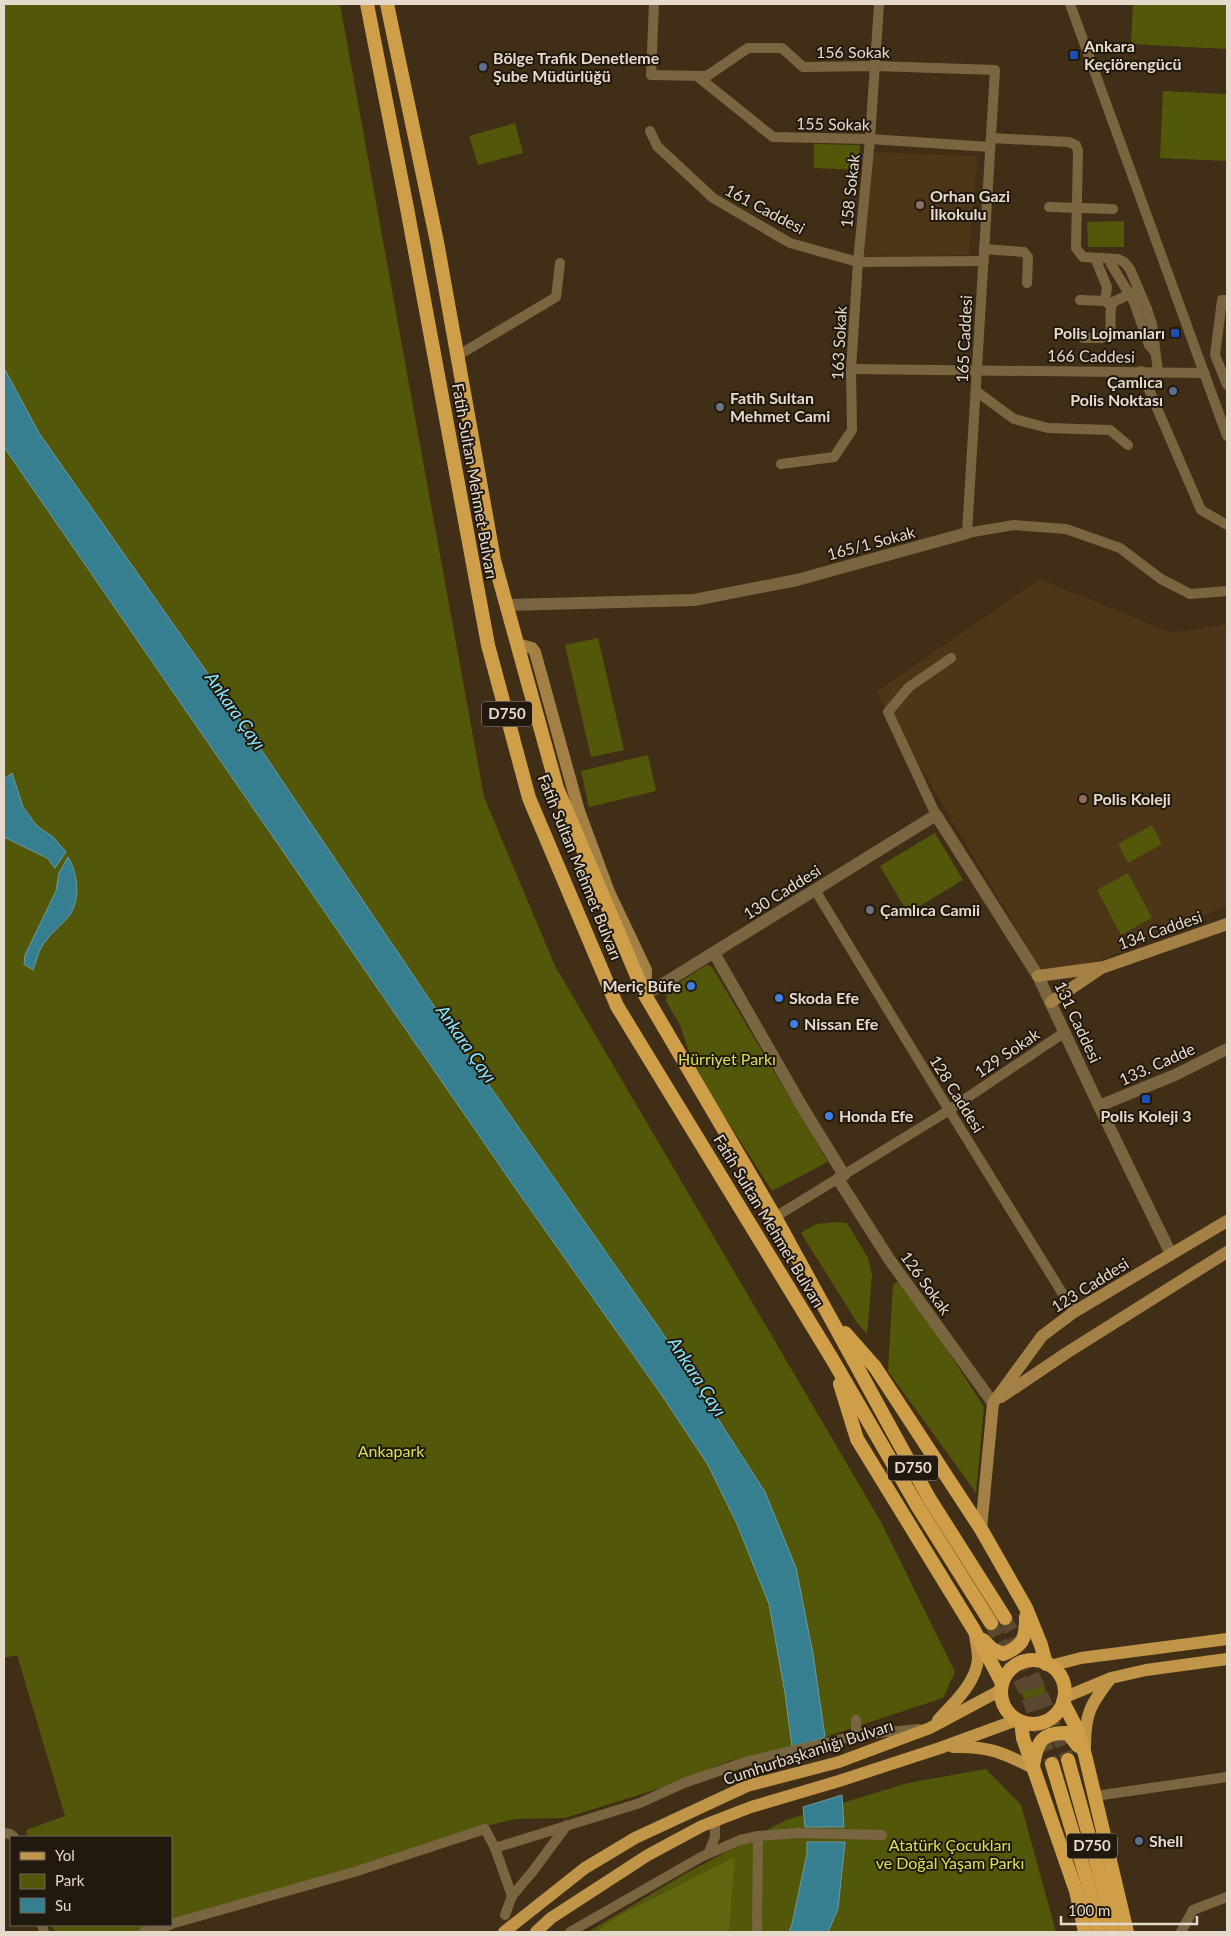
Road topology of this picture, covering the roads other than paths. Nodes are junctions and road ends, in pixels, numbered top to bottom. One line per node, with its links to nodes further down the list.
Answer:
1 (367, 4): 63 (highway, Fatih Sultan Mehmet Bulvarı / D750)
2 (387, 4): 28 (highway, Fatih Sultan Mehmet Bulvarı / D750)
3 (654, 4): 7 (street, 156 Sokak)
4 (879, 4): 6 (street, 158 Sokak)
5 (1070, 4): 33 (street)
6 (875, 66): 7 (street, 156 Sokak); 9 (street, 158 Sokak); 10 (street, 156 Sokak)
7 (697, 76): 9 (street, 155 Sokak)
8 (650, 131): 18 (street, 161 Caddesi)
9 (870, 140): 10 (street, 155 Sokak); 18 (street, 158 Sokak)
10 (990, 142): 12 (street, 155 Sokak); 14 (street, 165 Caddesi)
11 (1049, 207): 12 (street)
12 (1077, 208): 13 (street); 15 (street)
13 (1113, 210)
14 (984, 249): 17 (street, 165 Caddesi); 20 (street)
15 (1095, 258): 16 (street); 25 (street)
16 (1110, 259): 21 (street); 22 (street)
17 (984, 261): 18 (street, 161 Caddesi); 30 (street, 165 Caddesi)
18 (858, 262): 29 (street, 163 Sokak)
19 (560, 263): 28 (street)
20 (1027, 283)
21 (1140, 290): 22 (street); 27 (street)
22 (1130, 294): 25 (street); 27 (street)
23 (1080, 300): 25 (street)
24 (1227, 300): 34 (street)
25 (1108, 304): 26 (street)
26 (1084, 338)
27 (1156, 353): 32 (street)
28 (457, 356): 42 (highway, Fatih Sultan Mehmet Bulvarı / D750)
29 (851, 369): 30 (street, 166 Caddesi); 38 (street, 163 Sokak)
30 (977, 370): 31 (street, 166 Caddesi); 35 (street, 165 Caddesi)
31 (1141, 371): 32 (street, 166 Caddesi); 39 (street)
32 (1158, 372): 33 (street, 166 Caddesi)
33 (1204, 373): 36 (street)
34 (1227, 385)
35 (976, 391): 37 (street); 40 (street, 165 Caddesi)
36 (1227, 436)
37 (1128, 445)
38 (782, 464)
39 (1227, 525)
40 (967, 533): 41 (street, 165/1 Sokak); 42 (street, 165/1 Sokak)
41 (1227, 591)
42 (507, 605): 50 (highway, Fatih Sultan Mehmet Bulvarı / D750)
43 (951, 658): 44 (street)
44 (936, 815): 45 (street, 130 Caddesi); 49 (street, 131 Caddesi)
45 (815, 890): 47 (street, 130 Caddesi); 55 (street, 128 Caddesi)
46 (1227, 924): 48 (main road, 134 Caddesi)
47 (714, 953): 50 (street, 130 Caddesi); 56 (street, 126 Sokak)
48 (1104, 967): 49 (main road, 134 Caddesi); 51 (main road, 134 Caddesi)
49 (1038, 976): 51 (street, 131 Caddesi)
50 (645, 995): 57 (highway, Fatih Sultan Mehmet Bulvarı / D750)
51 (1051, 1002): 52 (street, 131 Caddesi)
52 (1066, 1032): 54 (street, 131 Caddesi); 55 (street, 129 Sokak)
53 (1227, 1049): 54 (street, 133. Cadde)
54 (1099, 1106): 60 (street, 131 Caddesi)
55 (949, 1110): 56 (street, 129 Sokak); 61 (street, 128 Caddesi)
56 (841, 1177): 57 (street, 129 Sokak); 64 (street, 126 Sokak)
57 (775, 1217): 62 (highway, Fatih Sultan Mehmet Bulvarı / D750)
58 (1227, 1221): 60 (main road, 123 Caddesi)
59 (1227, 1252): 64 (main road)
60 (1171, 1254): 61 (main road, 123 Caddesi)
61 (1074, 1312): 64 (main road, 123 Caddesi)
62 (828, 1313): 65 (highway); 67 (highway, Fatih Sultan Mehmet Bulvarı / D750)
63 (831, 1357): 68 (highway, Fatih Sultan Mehmet Bulvarı / D750); 69 (highway)
64 (993, 1403): 65 (main road)
65 (981, 1529): 66 (highway)
66 (1026, 1608): 69 (highway); 72 (highway)
67 (1005, 1618)
68 (991, 1623)
69 (974, 1630): 74 (highway); 78 (main road)
70 (1227, 1639): 72 (main road)
71 (1227, 1659): 73 (main road)
72 (1048, 1665): 74 (highway); 75 (highway)
73 (1111, 1678): 75 (main road); 81 (main road)
74 (1002, 1686): 77 (highway); 78 (main road, Cumhurbaşkanlığı Bulvarı)
75 (1063, 1700): 77 (highway); 81 (highway)
76 (856, 1720): 79 (street)
77 (1019, 1721): 80 (main road); 84 (highway)
78 (931, 1728): 79 (street); 99 (main road, Cumhurbaşkanlığı Bulvarı)
79 (868, 1734): 88 (street)
80 (940, 1748): 84 (main road); 87 (main road)
81 (1085, 1755): 84 (highway); 86 (highway)
82 (1068, 1760): 105 (highway, D750)
83 (1052, 1764): 104 (highway, D750)
84 (1033, 1768): 103 (highway)
85 (1227, 1777): 86 (street)
86 (1095, 1796): 106 (highway)
87 (715, 1820): 92 (street); 100 (main road)
88 (567, 1825): 91 (street); 93 (street)
89 (882, 1835): 90 (street)
90 (758, 1836): 92 (street); 102 (street)
91 (495, 1848): 93 (street); 96 (street)
92 (710, 1852): 101 (street)
93 (512, 1896): 95 (street)
94 (1227, 1897): 107 (street)
95 (505, 1915)
96 (172, 1924)
97 (166, 1926): 98 (street)
98 (144, 1932)
99 (504, 1932)
100 (536, 1932)
101 (570, 1932)
102 (758, 1932)
103 (1085, 1932)
104 (1099, 1932)
105 (1113, 1932)
106 (1127, 1932)
107 (1181, 1932)

